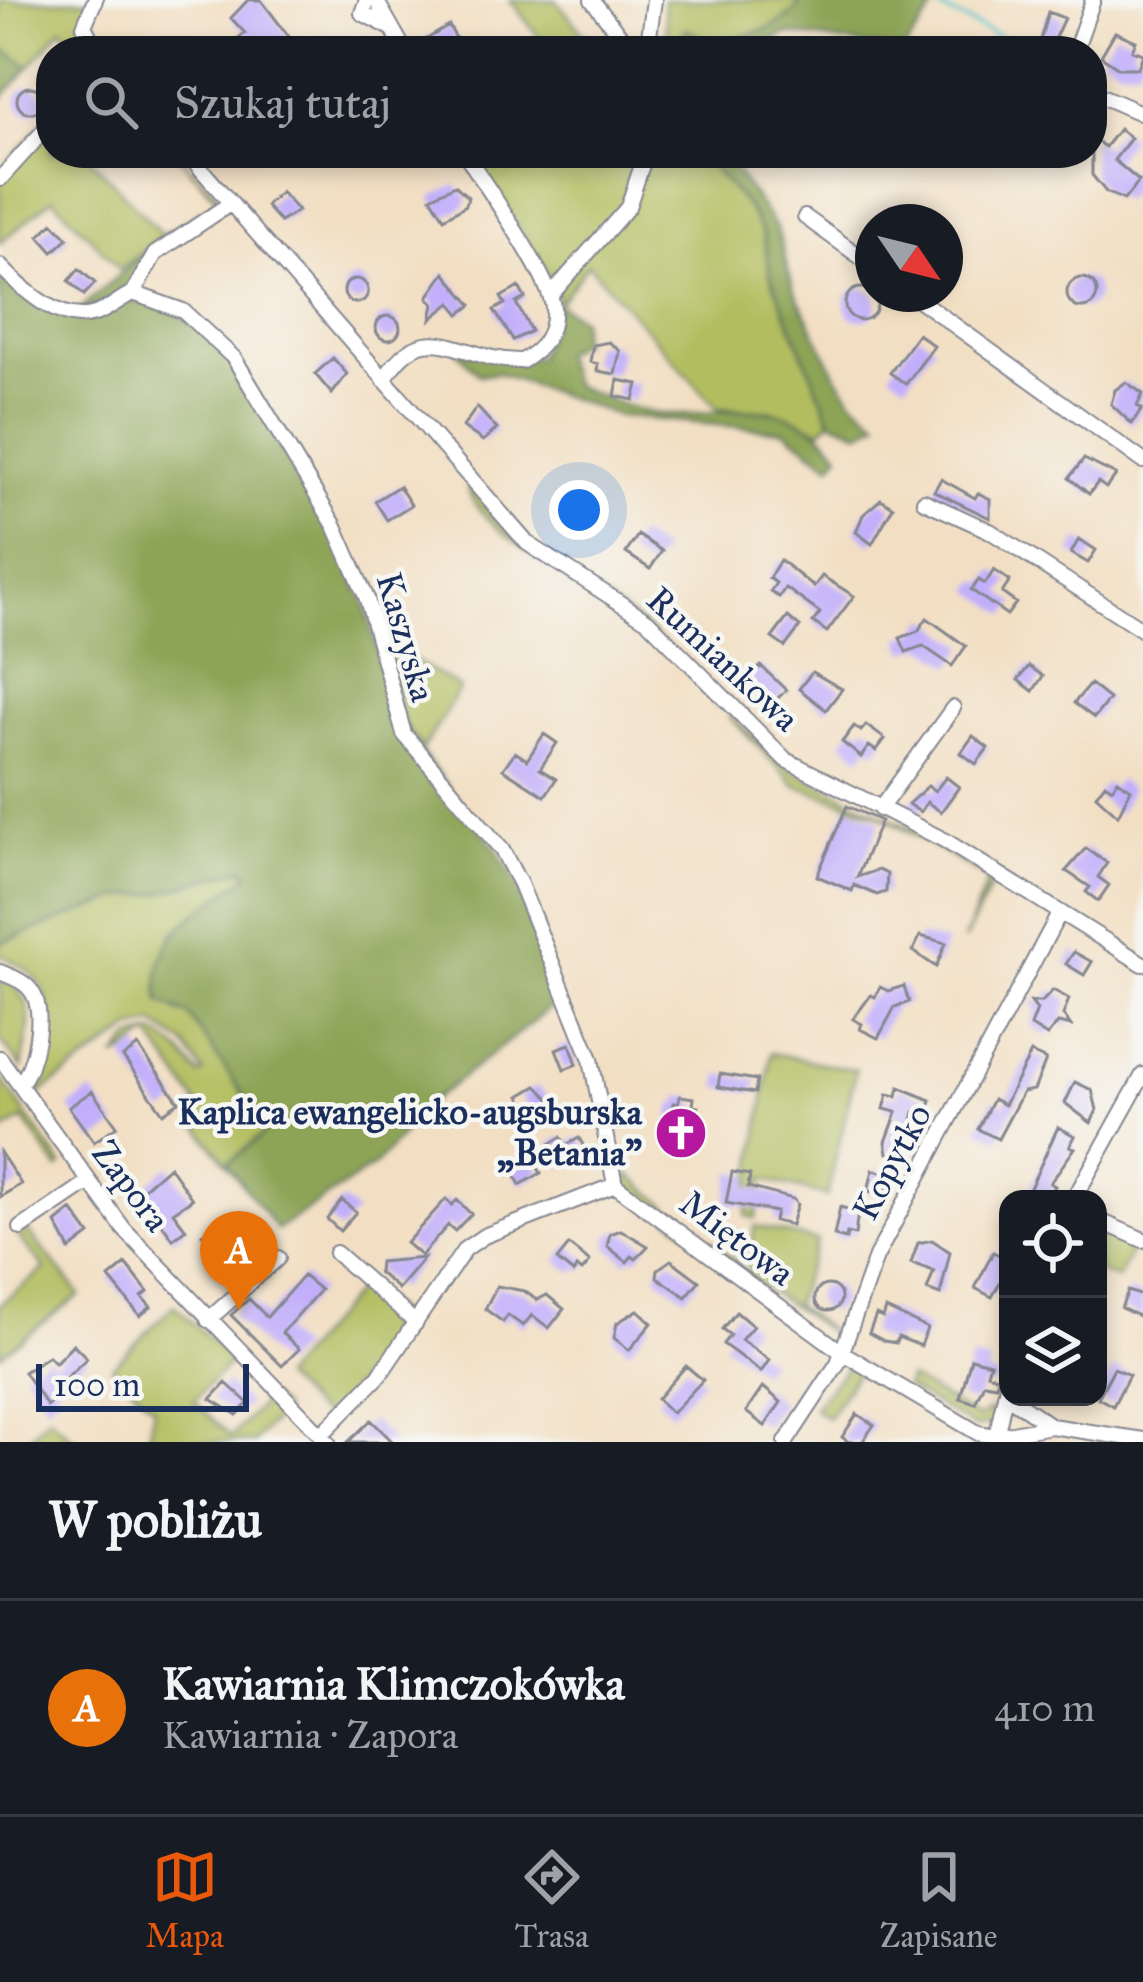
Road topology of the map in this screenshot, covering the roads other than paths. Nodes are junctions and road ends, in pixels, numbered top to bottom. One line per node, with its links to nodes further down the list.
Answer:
1 (95, 0): 8 (street)
2 (367, 0): 7 (street)
3 (376, 0): 7 (street)
4 (592, 0): 10 (street)
5 (654, 0): 11 (street)
6 (1094, 0): 12 (street)
7 (392, 28): 9 (street)
8 (90, 36)
9 (397, 36)
10 (620, 36)
11 (649, 36)
12 (1081, 36)
13 (1107, 98): 14 (street)
14 (1143, 114)
15 (36, 139): 19 (street)
16 (200, 168): 20 (street, Rumiankowa)
17 (474, 168): 25 (street)
18 (641, 168): 25 (street)
19 (0, 179)
20 (231, 203): 24 (street); 27 (street, Rumiankowa)
21 (805, 217): 22 (street)
22 (855, 253)
23 (0, 266): 24 (street)
24 (133, 293): 40 (street, Kaszyska)
25 (551, 295): 27 (street)
26 (936, 312): 28 (street)
27 (384, 380): 32 (street, Rumiankowa)
28 (1143, 461)
29 (924, 501): 30 (street)
30 (1143, 630)
31 (953, 708): 32 (street)
32 (880, 809): 33 (street, Rumiankowa)
33 (1060, 912): 34 (street, Rumiankowa); 49 (street, Kopytko)
34 (1143, 964)
35 (0, 972): 38 (street)
36 (0, 1058): 38 (street, Zapora)
37 (1143, 1075): 41 (street)
38 (20, 1084): 39 (street, Zapora)
39 (89, 1183): 43 (street); 47 (street, Zapora)
40 (614, 1185): 48 (street); 49 (street, Miętowa)
41 (1079, 1190)
42 (1107, 1224): 44 (street)
43 (20, 1228)
44 (1143, 1240)
45 (336, 1253): 48 (street)
46 (278, 1258): 47 (street)
47 (208, 1320): 53 (street, Zapora)
48 (416, 1323): 53 (street)
49 (843, 1353): 54 (street, Miętowa); 56 (street, Kopytko)
50 (1004, 1406): 54 (street)
51 (1025, 1406): 52 (street)
52 (1051, 1426): 54 (street); 55 (street)
53 (325, 1438)
54 (996, 1439)
55 (1143, 1440)
56 (786, 1442)

